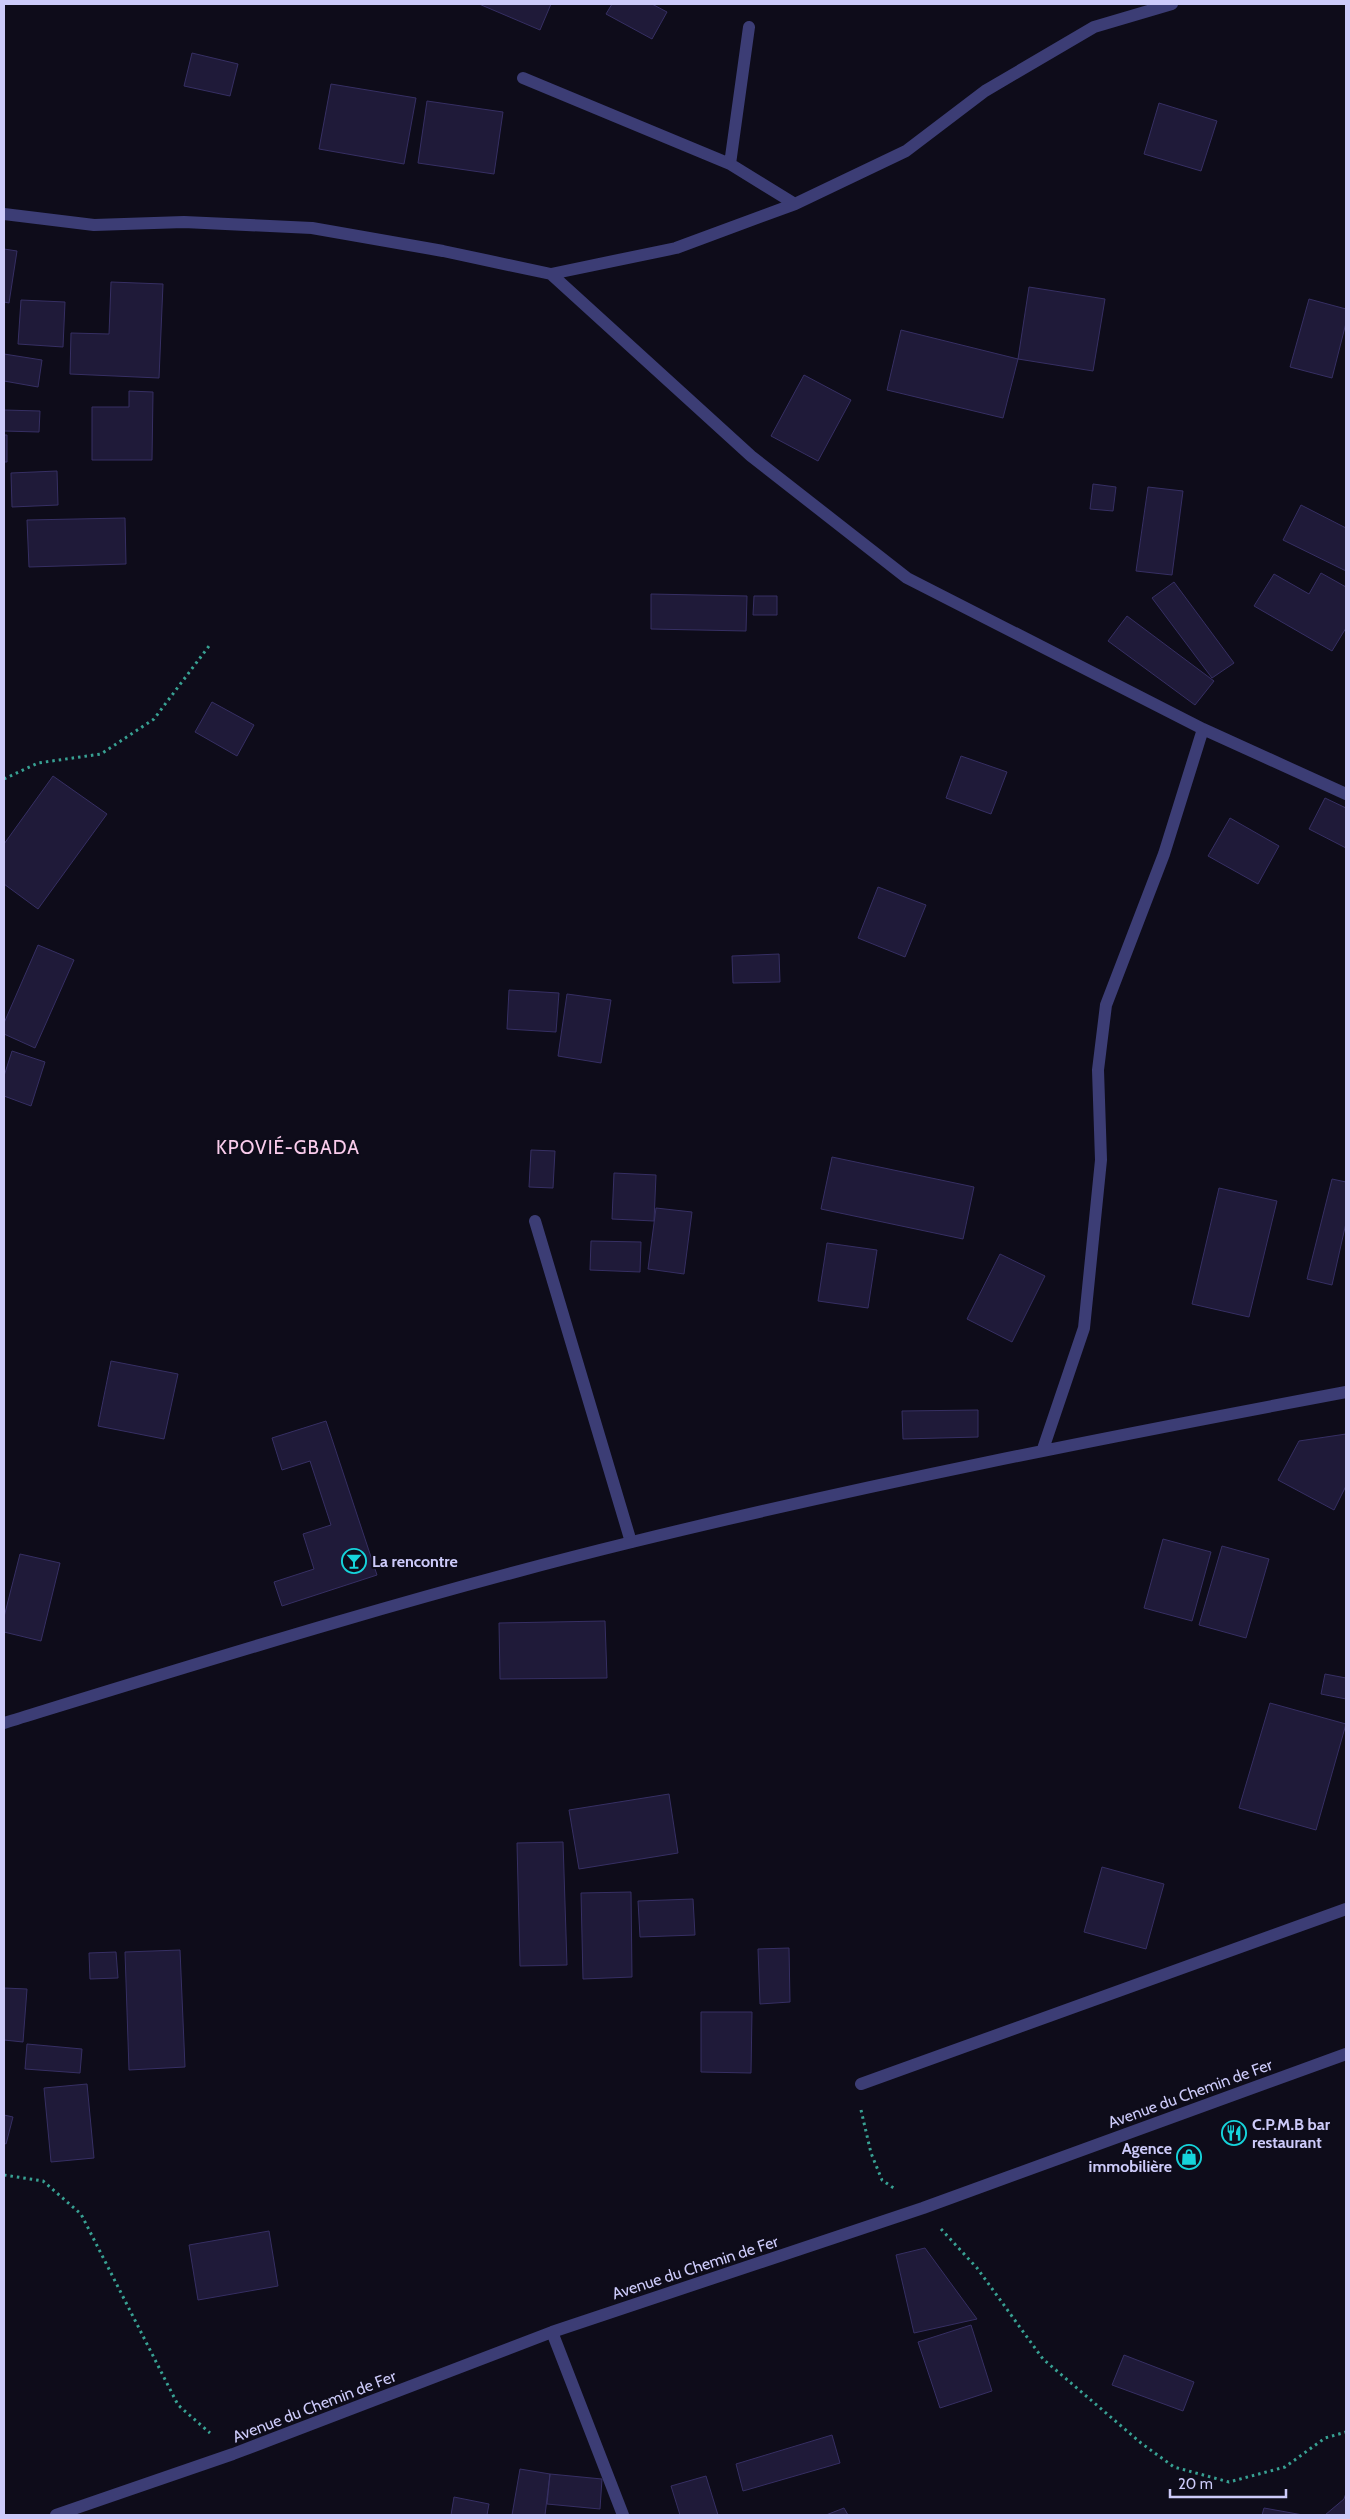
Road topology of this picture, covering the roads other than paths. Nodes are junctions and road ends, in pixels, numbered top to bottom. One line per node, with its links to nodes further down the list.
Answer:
1 (1172, 4): 5 (street)
2 (748, 27): 4 (street)
3 (523, 78): 4 (street)
4 (730, 164): 5 (street)
5 (795, 204): 7 (street)
6 (4, 214): 7 (street)
7 (551, 274): 8 (street)
8 (1203, 729): 9 (street); 12 (street)
9 (1346, 794)
10 (535, 1221): 13 (street)
11 (1346, 1392): 12 (street)
12 (1043, 1449): 13 (street)
13 (631, 1542): 14 (street)
14 (4, 1723)
15 (1346, 1909): 17 (street)
16 (1346, 2054): 18 (street, Avenue du Chemin de Fer)
17 (862, 2084)
18 (552, 2332): 19 (street, Avenue du Chemin de Fer); 20 (street)
19 (56, 2515)
20 (623, 2515)

